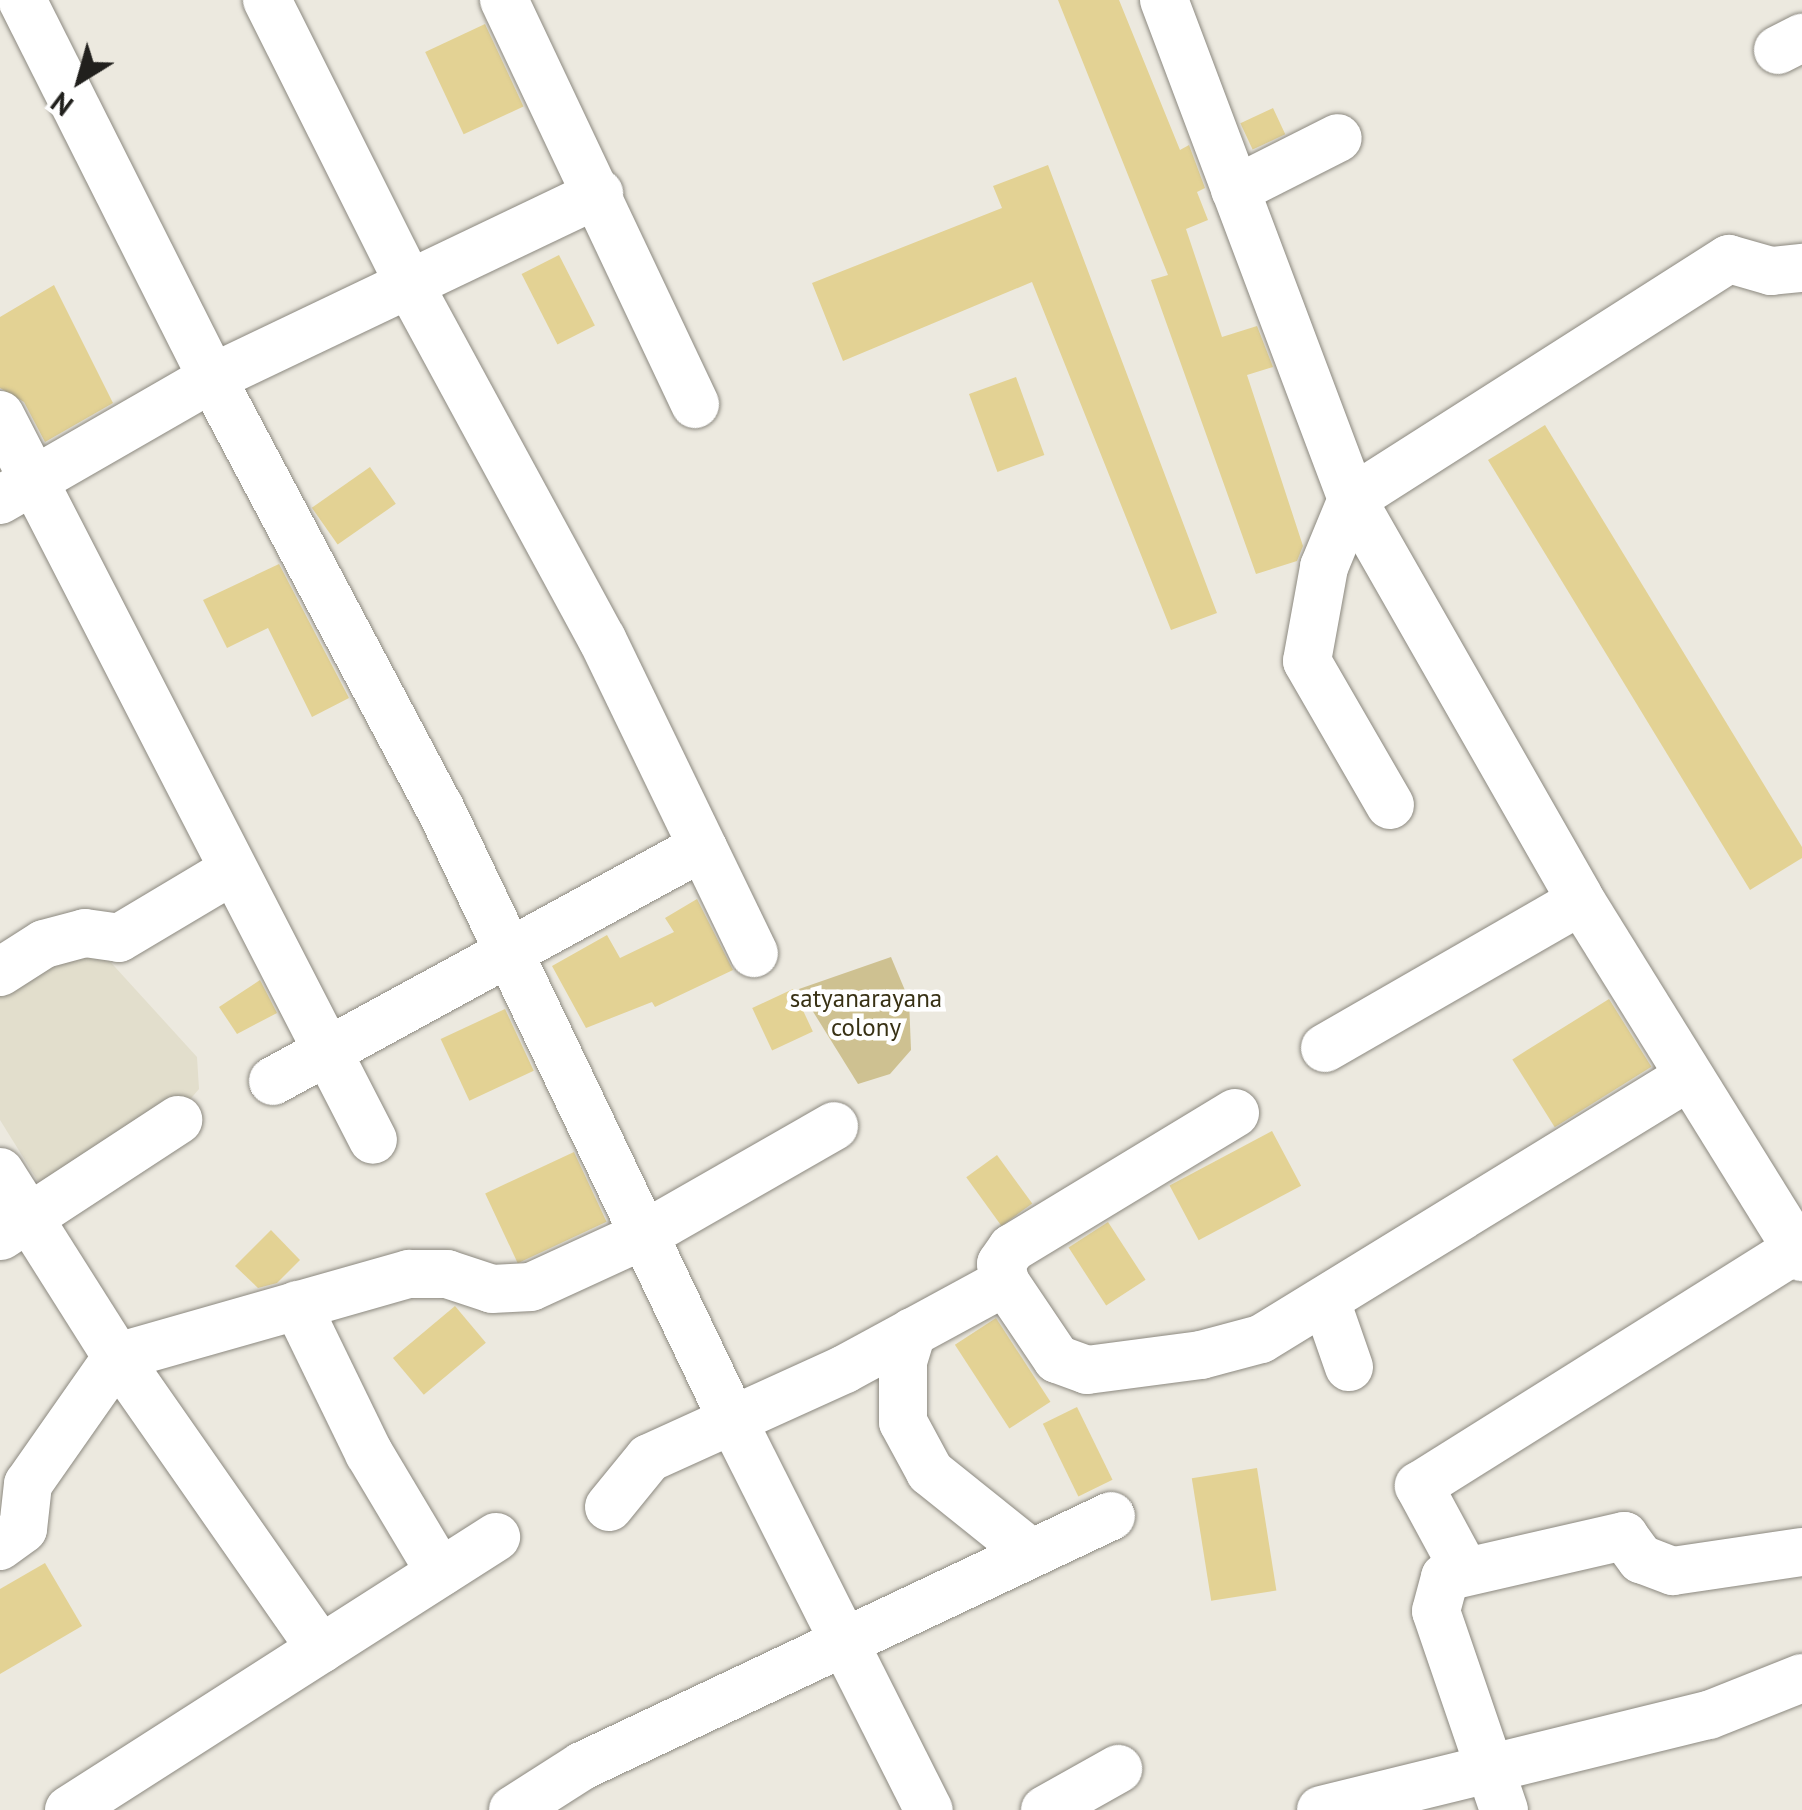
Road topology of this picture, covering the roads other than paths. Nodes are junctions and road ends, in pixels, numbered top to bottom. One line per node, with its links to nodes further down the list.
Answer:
1 (22, 0): 10 (street)
2 (268, 0): 9 (street)
3 (504, 0): 7 (street)
4 (1164, 0): 6 (street)
5 (1338, 138): 6 (street)
6 (1234, 190): 14 (street)
7 (600, 193): 9 (street); 11 (street)
8 (1802, 268): 14 (street)
9 (409, 284): 10 (street); 16 (street)
10 (212, 378): 13 (street); 19 (street)
11 (695, 404)
12 (0, 415): 13 (street)
13 (17, 492): 17 (street)
14 (1352, 499): 15 (street); 18 (street)
15 (1390, 806)
16 (702, 847): 19 (street); 20 (street)
17 (233, 870): 21 (street); 23 (street)
18 (1582, 901): 22 (street); 24 (street)
19 (504, 950): 23 (street); 32 (street)
20 (754, 953)
21 (0, 972)
22 (1325, 1048)
23 (326, 1052): 25 (street); 29 (street)
24 (1688, 1077): 33 (street); 35 (street)
25 (273, 1080)
26 (1235, 1114): 34 (street)
27 (178, 1120): 31 (street)
28 (834, 1126): 32 (street)
29 (373, 1140)
30 (0, 1172): 31 (street)
31 (14, 1228): 38 (street)
32 (644, 1235): 36 (street); 40 (street)
33 (1800, 1253): 47 (street)
34 (1005, 1282): 35 (street); 37 (street)
35 (1326, 1301): 39 (street)
36 (297, 1305): 38 (street); 48 (street)
37 (912, 1332): 40 (street); 46 (street)
38 (117, 1357): 44 (street); 50 (street)
39 (1349, 1366)
40 (731, 1418): 41 (street); 49 (street)
41 (609, 1507)
42 (1111, 1516): 46 (street)
43 (496, 1537): 48 (street)
44 (0, 1546)
45 (1802, 1552): 47 (street)
46 (1031, 1553): 49 (street)
47 (1465, 1571): 53 (street)
48 (440, 1572): 50 (street)
49 (842, 1641): 55 (street); 56 (street)
50 (321, 1649): 54 (street)
51 (1802, 1678): 53 (street)
52 (1118, 1769): 57 (street)
53 (1498, 1789): 58 (street)
54 (69, 1810)
55 (514, 1810)
56 (929, 1810)
57 (1045, 1810)
58 (1320, 1810)

